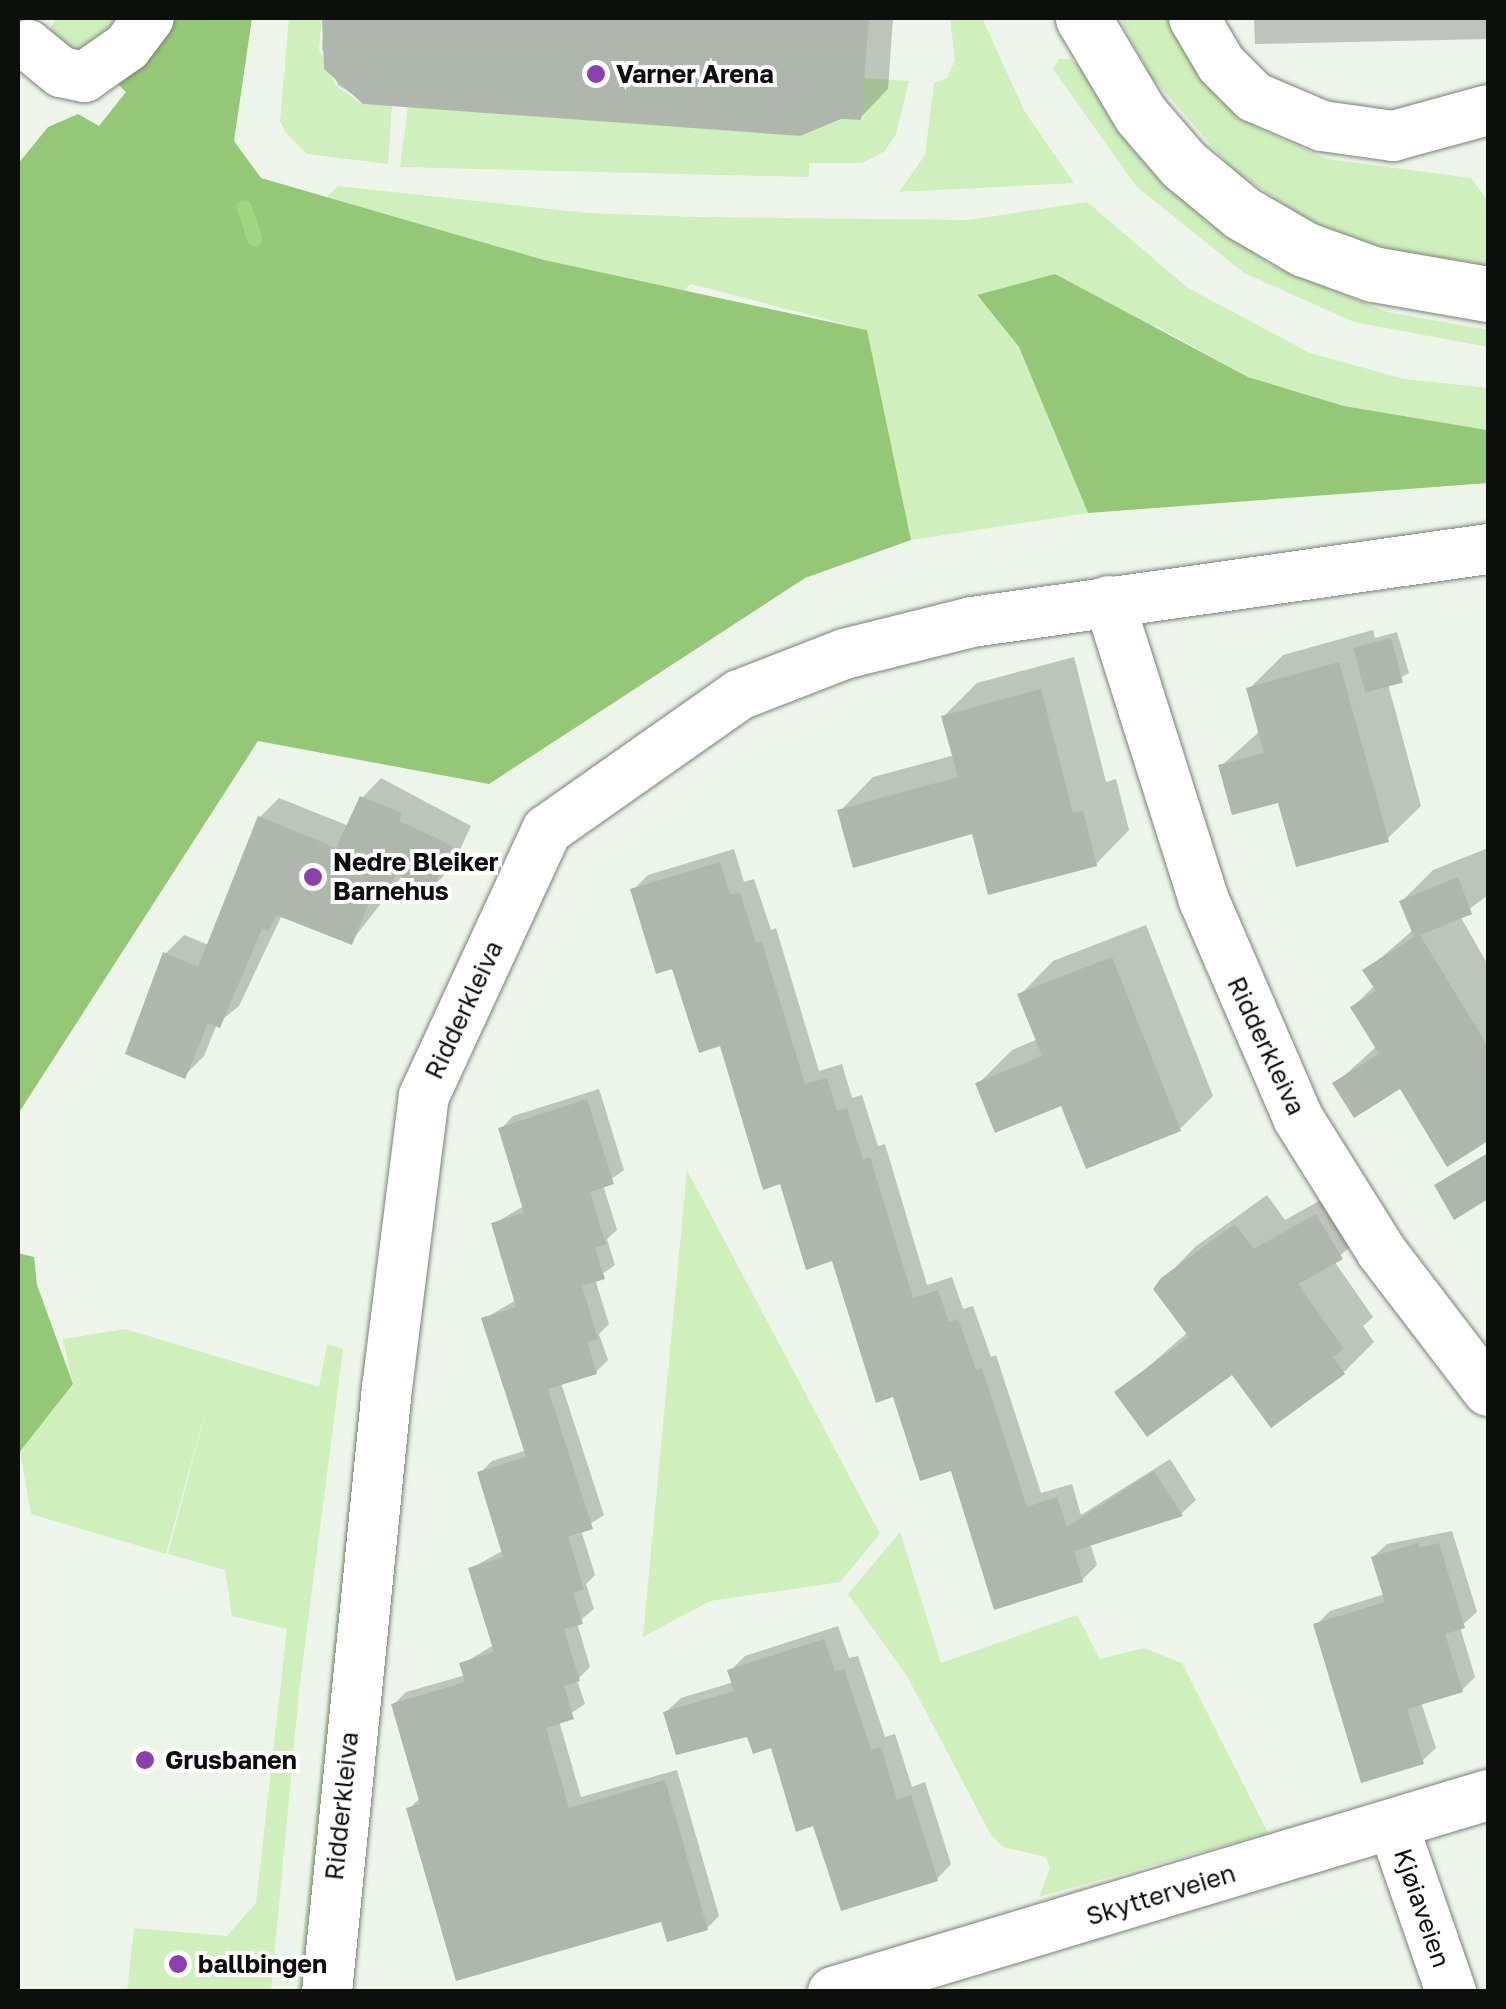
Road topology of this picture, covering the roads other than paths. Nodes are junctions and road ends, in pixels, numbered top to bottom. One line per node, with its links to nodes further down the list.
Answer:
1 (149, 18): 4 (street)
2 (1083, 18): 6 (main road)
3 (1194, 18): 5 (street)
4 (28, 46)
5 (1488, 110)
6 (1488, 294)
7 (1488, 549): 8 (street, Ridderkleiva)
8 (1109, 600): 9 (street, Ridderkleiva); 12 (street, Ridderkleiva)
9 (1488, 1391)
10 (1488, 1795): 11 (street, Skytterveien)
11 (1393, 1824): 13 (street, Skytterveien); 14 (street, Kjøiaveien)
12 (327, 1992)
13 (833, 1992)
14 (1450, 1992)

